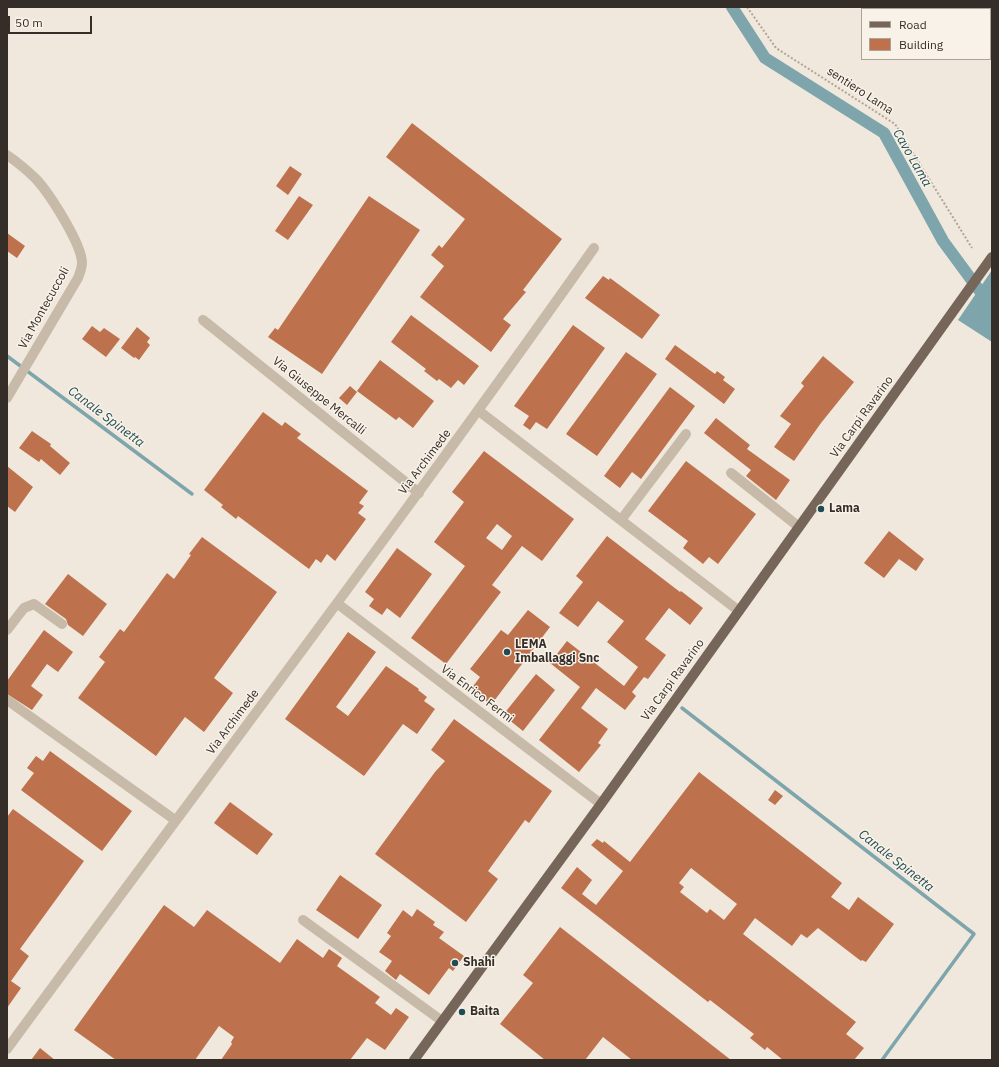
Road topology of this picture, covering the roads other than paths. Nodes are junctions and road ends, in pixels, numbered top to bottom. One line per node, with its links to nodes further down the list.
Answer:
1 (7, 155): 5 (street, Via Montecuccoli)
2 (594, 248): 6 (street, Via Archimede)
3 (992, 258): 11 (main road, Via Carpi Ravarino)
4 (203, 320): 9 (street, Via Giuseppe Mercalli)
5 (7, 398)
6 (479, 411): 9 (street, Via Archimede); 10 (street)
7 (686, 434): 10 (street)
8 (730, 473): 11 (street)
9 (419, 492): 12 (street, Via Archimede)
10 (621, 520): 13 (street)
11 (799, 527): 13 (main road, Via Carpi Ravarino)
12 (338, 604): 17 (street, Via Enrico Fermi); 18 (street, Via Archimede)
13 (739, 611): 17 (main road, Via Carpi Ravarino)
14 (62, 624): 15 (street)
15 (7, 630)
16 (7, 700): 18 (street)
17 (601, 804): 20 (main road, Via Carpi Ravarino)
18 (175, 820): 21 (street, Via Archimede)
19 (302, 920): 20 (street)
20 (442, 1021): 22 (main road, Via Carpi Ravarino)
21 (7, 1049)
22 (414, 1060)

